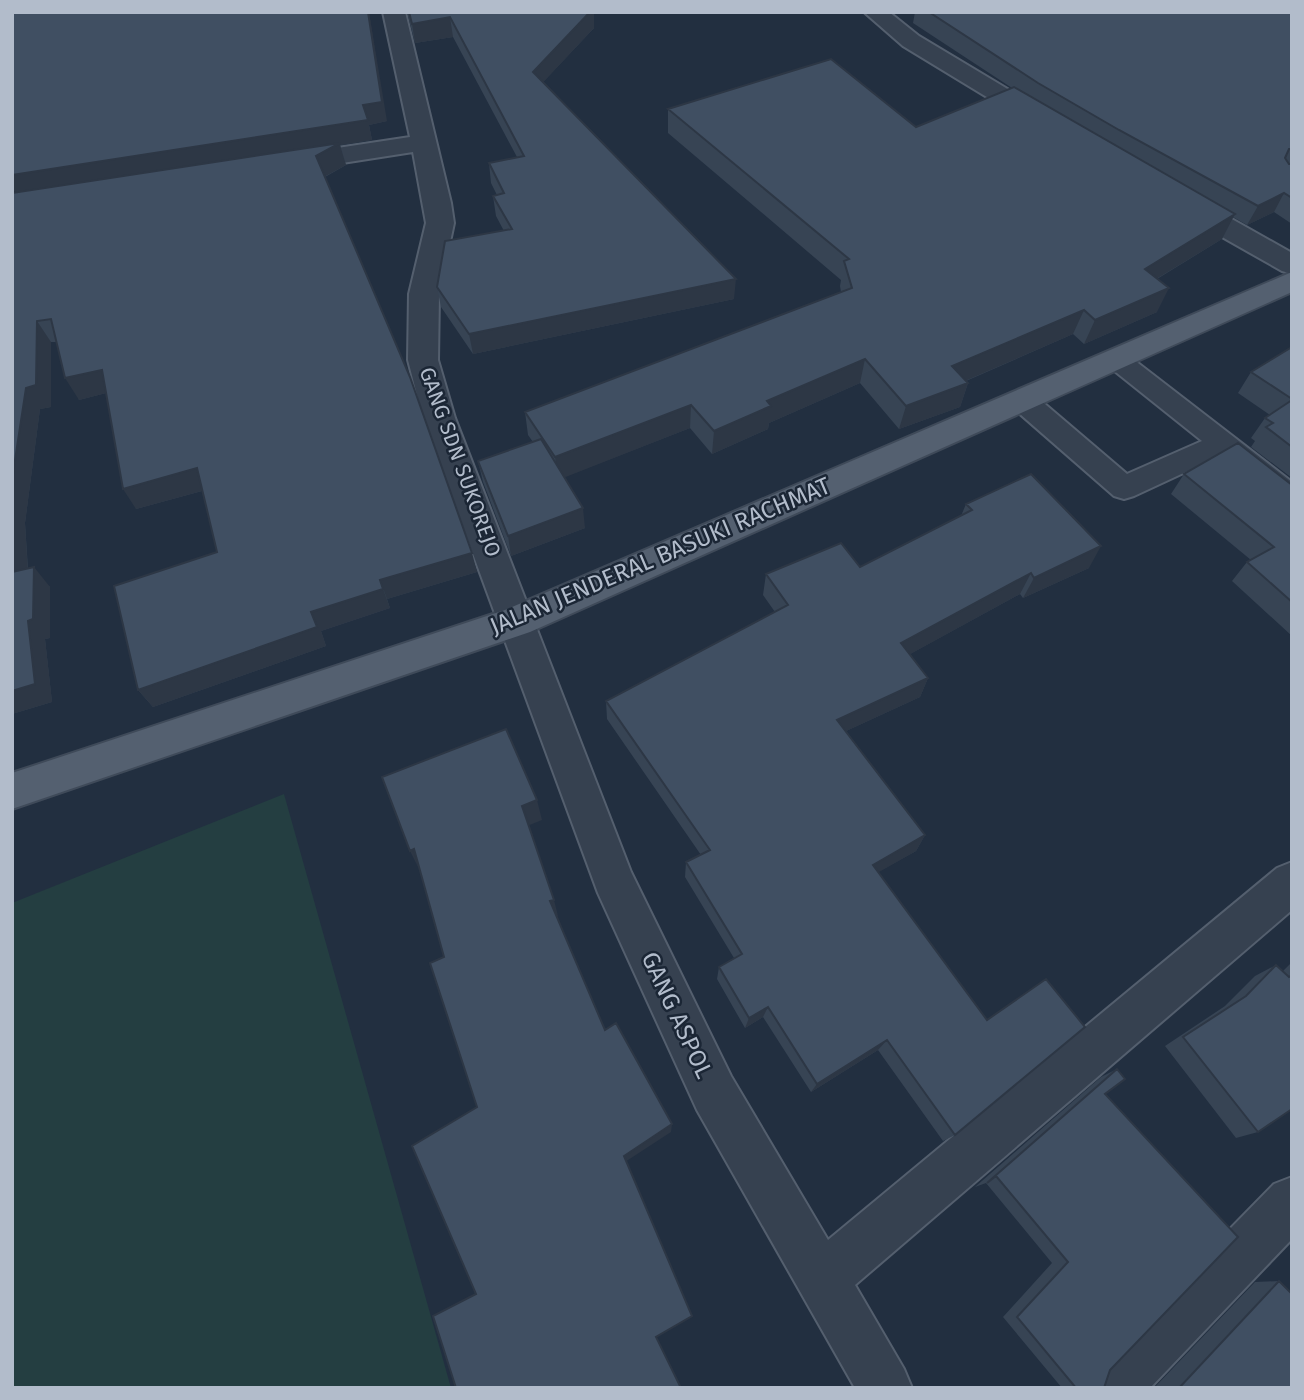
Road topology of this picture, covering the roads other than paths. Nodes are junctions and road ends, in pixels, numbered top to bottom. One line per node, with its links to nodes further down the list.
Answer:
1 (394, 12): 4 (street, GANG SDN SUKOREJO)
2 (875, 12): 3 (street)
3 (1066, 134)
4 (426, 142): 5 (street); 13 (street, GANG SDN SUKOREJO)
5 (260, 168)
6 (1161, 190): 7 (street)
7 (1292, 265)
8 (1292, 281): 9 (main road, JALAN JENDERAL BASUKI RACHMAT)
9 (1116, 359): 10 (main road, JALAN JENDERAL BASUKI RACHMAT); 11 (lane)
10 (1022, 400): 11 (lane); 13 (main road, JALAN JENDERAL BASUKI RACHMAT)
11 (1223, 443): 12 (lane)
12 (1292, 498)
13 (517, 621): 14 (main road, JALAN JENDERAL BASUKI RACHMAT); 17 (street, GANG ASPOL)
14 (12, 791)
15 (1292, 882): 17 (street)
16 (1292, 1202): 19 (street)
17 (822, 1279): 18 (street, GANG ASPOL)
18 (885, 1388)
19 (1111, 1388)

